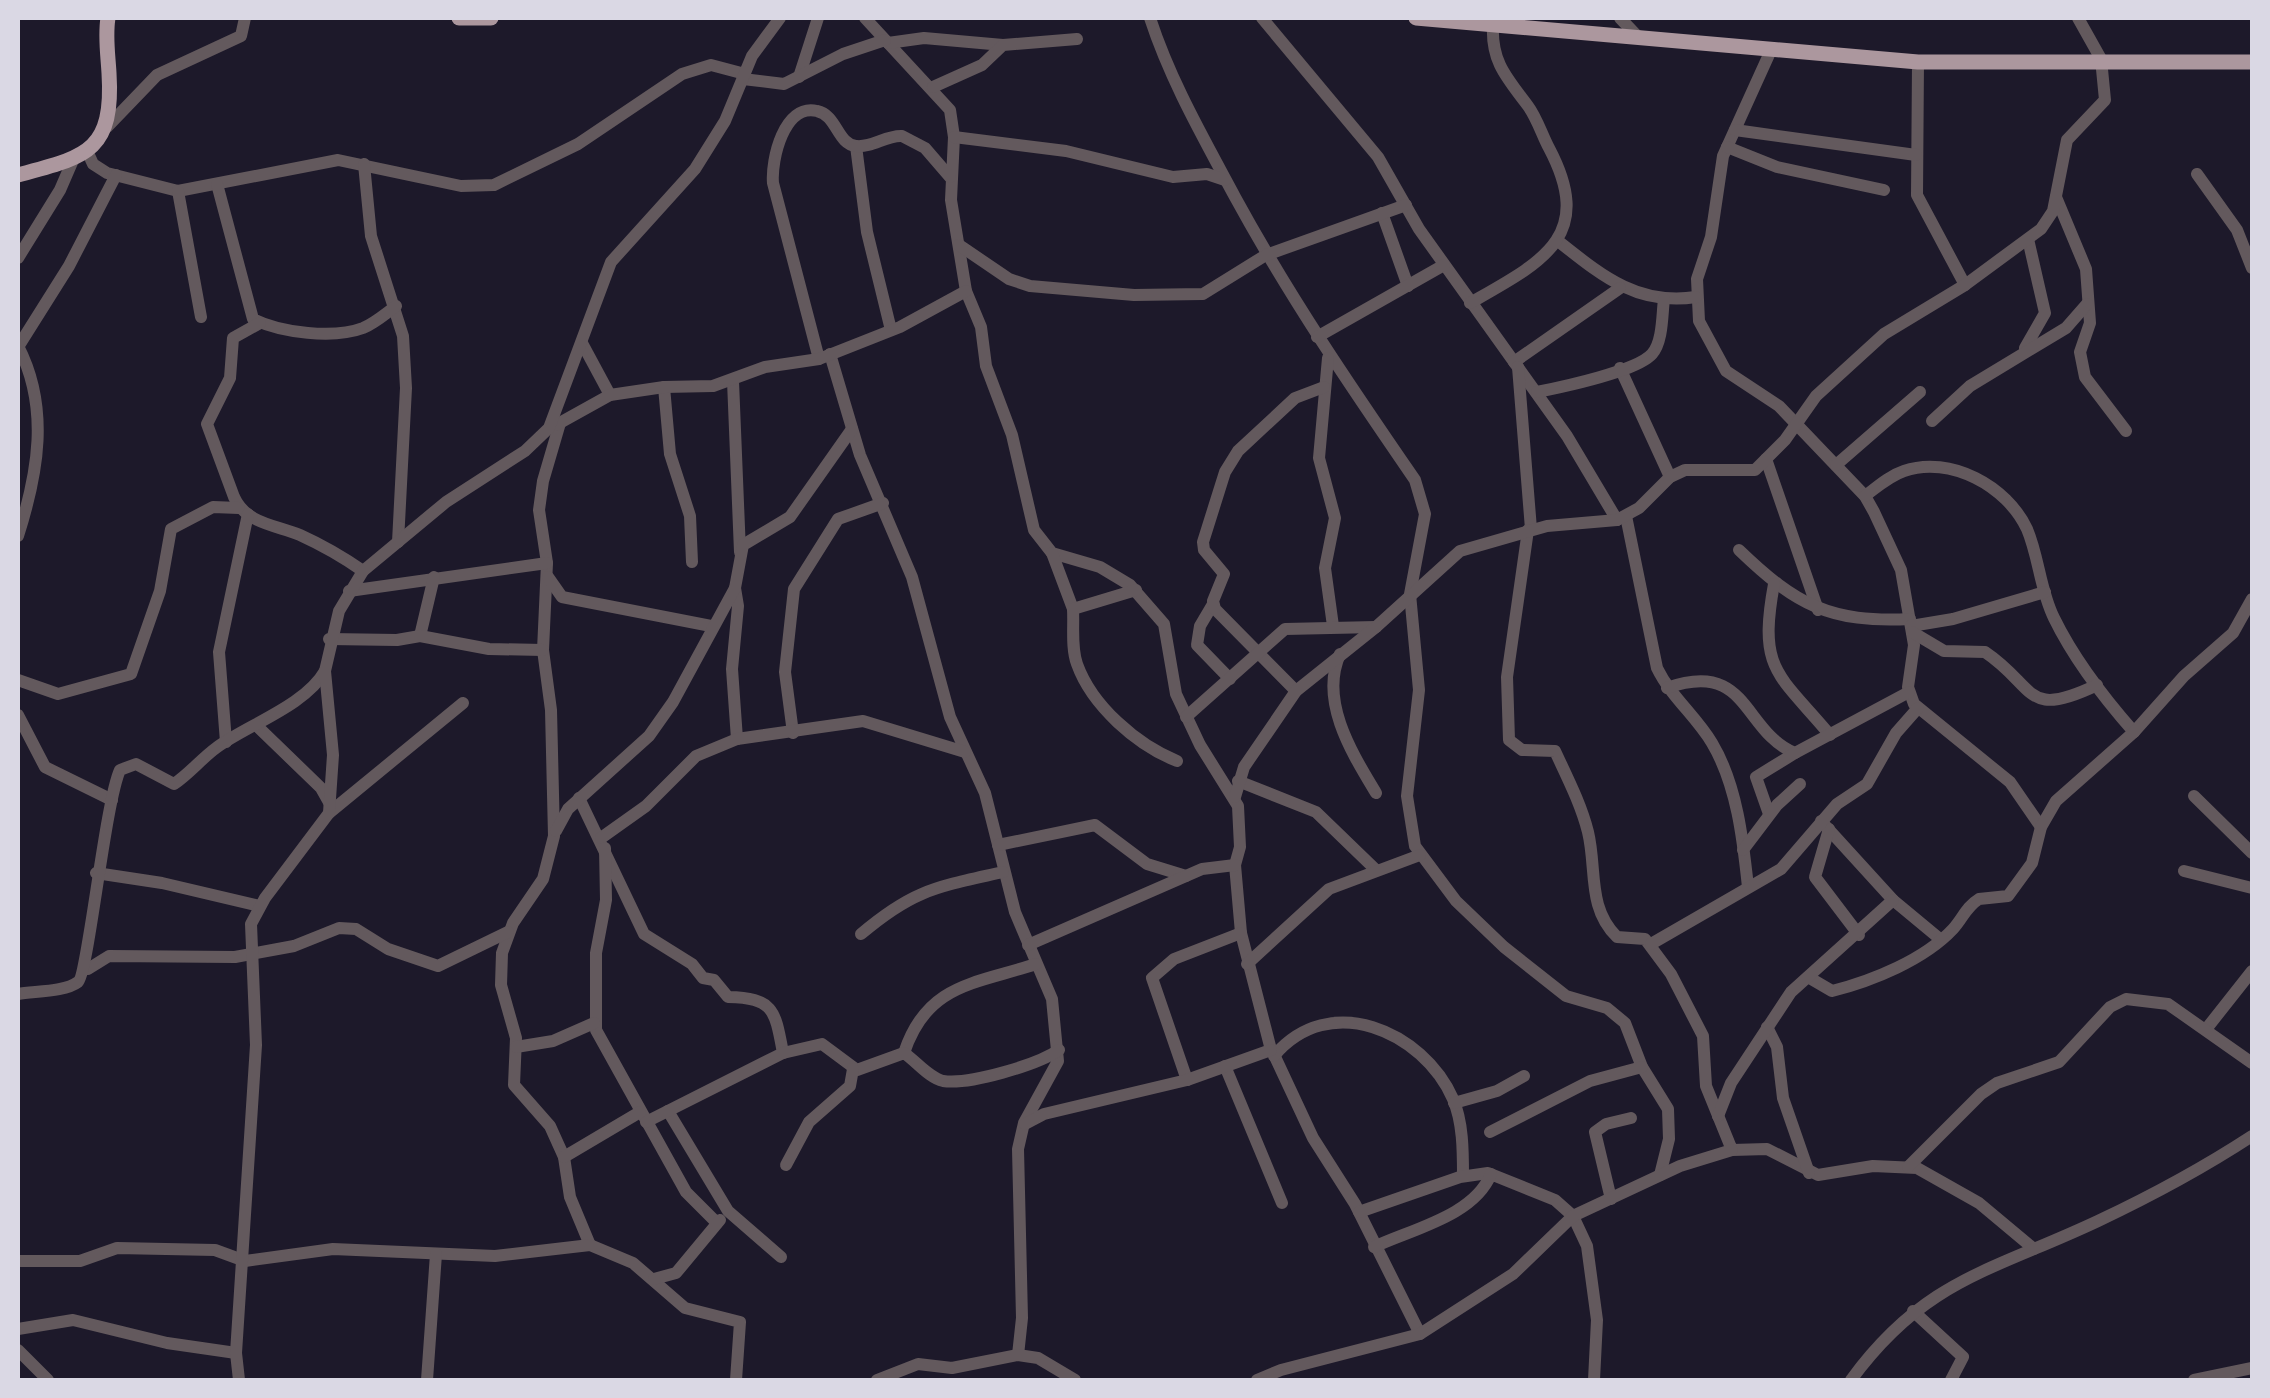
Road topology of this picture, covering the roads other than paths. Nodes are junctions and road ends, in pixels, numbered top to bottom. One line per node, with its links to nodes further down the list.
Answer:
1 (108, 18): 25 (main road)
2 (244, 18): 25 (street)
3 (459, 18): 4 (main road)
4 (492, 18)
5 (780, 18): 22 (street)
6 (818, 18): 23 (street)
7 (865, 18): 16 (street)
8 (1150, 18): 37 (street)
9 (1262, 18): 42 (street)
10 (1416, 18): 13 (main road)
11 (1620, 18): 14 (street)
12 (2078, 18): 19 (street)
13 (1494, 25): 14 (main road); 45 (street)
14 (1639, 38): 18 (main road)
15 (1076, 39): 17 (street)
16 (886, 42): 17 (street); 23 (street); 24 (street)
17 (1003, 44): 24 (street)
18 (1772, 48): 20 (main road); 26 (street)
19 (2100, 58): 20 (main road); 21 (main road); 41 (street)
20 (1918, 62): 30 (street)
21 (2252, 62)
22 (744, 76): 23 (street); 32 (street); 64 (street)
23 (799, 77)
24 (932, 87): 27 (street)
25 (107, 127): 31 (main road)
26 (1735, 130): 29 (street); 30 (street)
27 (954, 137): 36 (street); 37 (street)
28 (856, 146): 36 (street); 62 (street); 67 (street)
29 (1727, 147): 39 (street); 55 (street)
30 (1916, 155): 51 (street)
31 (81, 156): 34 (main road); 35 (street); 48 (street)
32 (364, 164): 38 (street); 59 (street)
33 (2197, 174): 50 (street)
34 (18, 175)
35 (116, 175): 40 (street); 65 (street)
36 (950, 177): 46 (street)
37 (1225, 180): 47 (street)
38 (217, 184): 40 (street); 61 (street)
39 (1884, 190)
40 (178, 191): 60 (street)
41 (2055, 195): 44 (street); 58 (street)
42 (1406, 205): 43 (street); 49 (street)
43 (1382, 213): 47 (street); 52 (street)
44 (2028, 238): 51 (street); 66 (street)
45 (1558, 240): 53 (street); 57 (street)
46 (959, 245): 47 (street); 54 (street)
47 (1266, 255): 63 (street)
48 (18, 258)
49 (1444, 265): 52 (street); 57 (street)
50 (2252, 268)
51 (1965, 285): 78 (street)
52 (1408, 286): 63 (street)
53 (1620, 288): 56 (street); 69 (street)
54 (966, 291): 62 (street); 94 (street)
55 (1696, 298): 56 (street); 78 (street)
56 (1664, 299): 70 (street)
57 (1470, 304): 69 (street)
58 (2087, 304): 66 (street); 81 (street)
59 (396, 306): 61 (street); 91 (street)
60 (201, 317)
61 (260, 322): 87 (street)
62 (891, 330): 67 (street)
63 (1317, 337): 68 (street)
64 (582, 343): 76 (street); 79 (street)
65 (18, 347): 90 (street)
66 (2020, 354): 77 (street)
67 (824, 356): 71 (street); 80 (street)
68 (1328, 358): 73 (street); 104 (street)
69 (1516, 364): 74 (street); 89 (street)
70 (1620, 368): 74 (street); 84 (street)
71 (733, 380): 72 (street); 93 (street)
72 (664, 387): 76 (street); 95 (street)
73 (1324, 387): 106 (street); 110 (street)
74 (1537, 392): 88 (street)
75 (1920, 392): 83 (street)
76 (610, 395): 79 (street)
77 (1932, 421)
78 (1796, 424): 82 (street); 83 (street)
79 (554, 426): 91 (street); 96 (street)
80 (852, 430): 86 (street); 93 (street)
81 (2126, 431)
82 (1766, 459): 84 (street); 108 (street)
83 (1836, 465): 85 (street)
84 (1670, 477): 88 (street)
85 (1865, 496): 103 (street); 111 (street)
86 (883, 503): 131 (street); 135 (street)
87 (244, 511): 97 (street); 120 (street); 134 (street)
88 (1622, 518): 89 (street); 122 (street)
89 (1530, 530): 104 (street); 170 (street)
90 (18, 536)
91 (398, 542): 97 (street)
92 (1739, 550): 99 (street)
93 (740, 554): 100 (street)
94 (1052, 554): 101 (street); 107 (street)
95 (692, 562)
96 (547, 569): 98 (street); 109 (street); 115 (street)
97 (363, 571): 102 (street)
98 (434, 577): 102 (street); 113 (street)
99 (1774, 584): 108 (street); 132 (street)
100 (735, 588): 109 (street); 133 (street)
101 (1136, 590): 107 (street); 128 (street)
102 (349, 591): 114 (street)
103 (2044, 592): 111 (street); 121 (street)
104 (1410, 594): 112 (street); 154 (street)
105 (2252, 599): 130 (street)
106 (1213, 604): 116 (street); 119 (street)
107 (1074, 609): 137 (street)
108 (1818, 610): 111 (street)
109 (711, 626): 143 (street)
110 (1332, 626): 112 (street); 116 (street)
111 (1911, 626): 121 (street); 124 (street)
112 (1376, 628): 117 (street)
113 (420, 636): 114 (street); 115 (street)
114 (329, 639): 118 (street)
115 (543, 650): 149 (street)
116 (1260, 653): 119 (street); 123 (street)
117 (1340, 654): 123 (street); 140 (street)
118 (325, 671): 129 (street); 145 (street)
119 (1230, 678): 128 (street)
120 (18, 680)
121 (2097, 685): 130 (street)
122 (1667, 688): 136 (street); 152 (street)
123 (1296, 690): 138 (street)
124 (1909, 692): 126 (street); 132 (street)
125 (463, 703): 145 (street)
126 (1918, 708): 147 (street); 148 (street)
127 (18, 716): 144 (street)
128 (1186, 717): 142 (street)
129 (258, 726): 134 (street); 145 (street)
130 (2134, 732): 148 (street)
131 (793, 734): 133 (street); 135 (street)
132 (1830, 735): 136 (street)
133 (738, 739): 150 (street)
134 (226, 742): 144 (street)
135 (965, 752): 151 (street)
136 (1796, 753): 146 (street)
137 (1178, 761)
138 (1238, 781): 142 (street); 156 (street)
139 (1800, 784): 146 (street)
140 (1376, 792)
141 (2194, 796): 153 (street)
142 (1235, 797): 155 (street)
143 (579, 798): 149 (street); 150 (street)
144 (112, 800): 159 (street)
145 (330, 809): 164 (street)
146 (1769, 814): 152 (street)
147 (1825, 825): 161 (street); 163 (street); 168 (street)
148 (2041, 827): 169 (street)
149 (554, 836): 165 (street)
150 (603, 843): 179 (street); 184 (street)
151 (998, 845): 158 (street); 160 (street)
152 (1743, 850): 161 (street)
153 (2252, 853)
154 (1420, 855): 156 (street); 189 (street)
155 (1235, 865): 160 (street); 167 (street)
156 (1376, 870): 174 (street)
157 (2184, 871): 162 (street)
158 (1003, 872): 166 (street); 171 (street)
159 (96, 874): 164 (street); 176 (street)
160 (1186, 876): 171 (street)
161 (1748, 887): 170 (street)
162 (2252, 888)
163 (1893, 900): 168 (street); 169 (street)
164 (260, 906): 172 (street)
165 (508, 932): 172 (street); 182 (street)
166 (861, 934)
167 (1241, 934): 174 (street); 192 (street)
168 (1859, 935): 177 (street)
169 (1940, 939): 177 (street)
170 (1652, 944): 195 (street)
171 (1028, 945): 173 (street)
172 (251, 954): 176 (street); 221 (street)
173 (1036, 964): 183 (street); 185 (street)
174 (1247, 964): 186 (street)
175 (2252, 972): 181 (street)
176 (84, 973): 178 (street)
177 (1808, 977): 180 (street)
178 (18, 994)
179 (594, 1023): 182 (street); 196 (street)
180 (1767, 1027): 195 (street); 205 (street)
181 (2207, 1028): 187 (street); 204 (street)
182 (516, 1048): 202 (street)
183 (1059, 1050): 185 (street); 198 (street)
184 (783, 1053): 190 (street); 194 (street)
185 (904, 1053): 190 (street)
186 (1273, 1053): 188 (street); 193 (street); 212 (street)
187 (2252, 1064)
188 (1225, 1066): 192 (street); 210 (street)
189 (1642, 1067): 199 (street); 207 (street)
190 (853, 1069): 203 (street)
191 (1524, 1076): 193 (street)
192 (1186, 1080): 198 (street)
193 (1454, 1102): 208 (street)
194 (668, 1111): 196 (street); 211 (street)
195 (1718, 1116): 201 (street)
196 (643, 1117): 202 (street); 214 (street)
197 (1632, 1118): 209 (street)
198 (1023, 1126): 228 (street)
199 (1490, 1132)
200 (2252, 1136): 217 (street)
201 (1732, 1150): 205 (street); 207 (street)
202 (564, 1156): 215 (street)
203 (786, 1165)
204 (1908, 1167): 205 (street); 217 (street)
205 (1808, 1172)
206 (1490, 1174): 208 (street); 213 (street); 216 (street)
207 (1660, 1175): 209 (street)
208 (1464, 1176): 212 (street)
209 (1612, 1199): 213 (street)
210 (1282, 1203)
211 (728, 1211): 214 (street); 219 (street)
212 (1358, 1212): 216 (street)
213 (1573, 1216): 225 (street); 237 (street)
214 (717, 1223): 222 (street)
215 (590, 1245): 218 (street); 222 (street)
216 (1374, 1246): 225 (street)
217 (2034, 1248): 223 (street)
218 (436, 1254): 221 (street); 232 (street)
219 (781, 1257)
220 (18, 1261): 221 (street)
221 (245, 1261): 227 (street)
222 (654, 1279): 233 (street)
223 (1913, 1311): 238 (street); 239 (street)
224 (18, 1330): 227 (street)
225 (1420, 1334): 236 (street)
226 (18, 1350): 230 (street)
227 (236, 1353): 231 (street)
228 (1018, 1356): 234 (street); 235 (street)
229 (2252, 1368): 240 (street)
230 (48, 1380)
231 (239, 1380)
232 (427, 1380)
233 (736, 1380)
234 (877, 1380)
235 (1075, 1380)
236 (1257, 1380)
237 (1594, 1380)
238 (1851, 1380)
239 (1951, 1380)
240 (2194, 1380)

